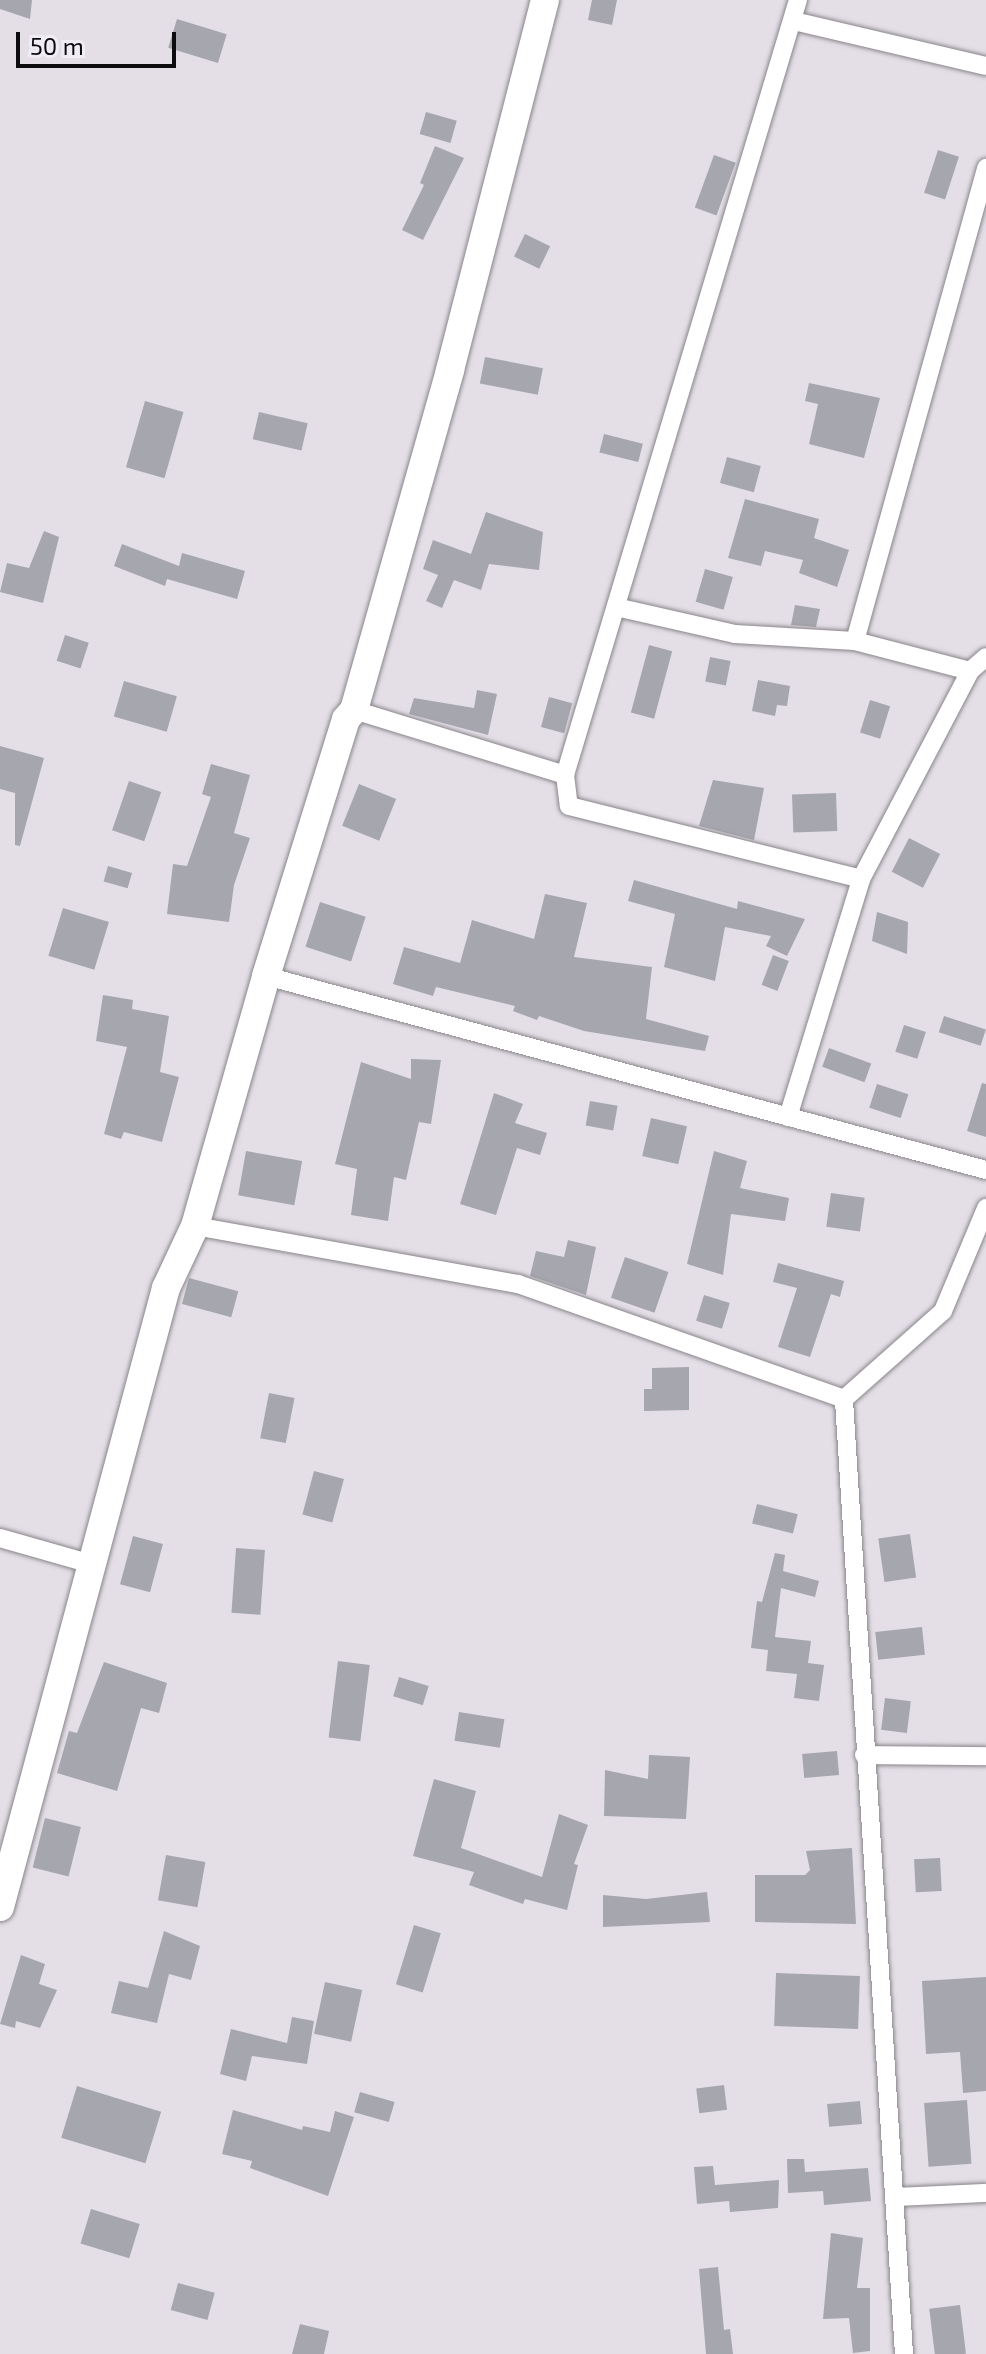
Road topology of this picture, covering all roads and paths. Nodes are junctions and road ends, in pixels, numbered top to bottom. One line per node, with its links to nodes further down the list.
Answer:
1 (545, 0): 10 (main road)
2 (798, 0): 3 (street)
3 (794, 21): 4 (street); 6 (street)
4 (986, 66)
5 (986, 168): 7 (street)
6 (616, 607): 7 (street); 11 (street)
7 (855, 641): 9 (street)
8 (986, 657): 9 (street)
9 (970, 671): 12 (street)
10 (354, 710): 11 (street); 13 (main road)
11 (565, 775): 12 (street)
12 (861, 879): 14 (street)
13 (266, 976): 14 (street); 17 (main road)
14 (788, 1117): 15 (street)
15 (986, 1170)
16 (986, 1208): 18 (street)
17 (195, 1226): 18 (street); 20 (main road)
18 (844, 1399): 21 (street)
19 (0, 1538): 20 (street)
20 (91, 1564): 23 (main road)
21 (864, 1755): 22 (street); 25 (street)
22 (986, 1756)
23 (0, 1907)
24 (986, 2193): 25 (street)
25 (894, 2197): 26 (street)
26 (904, 2354)

